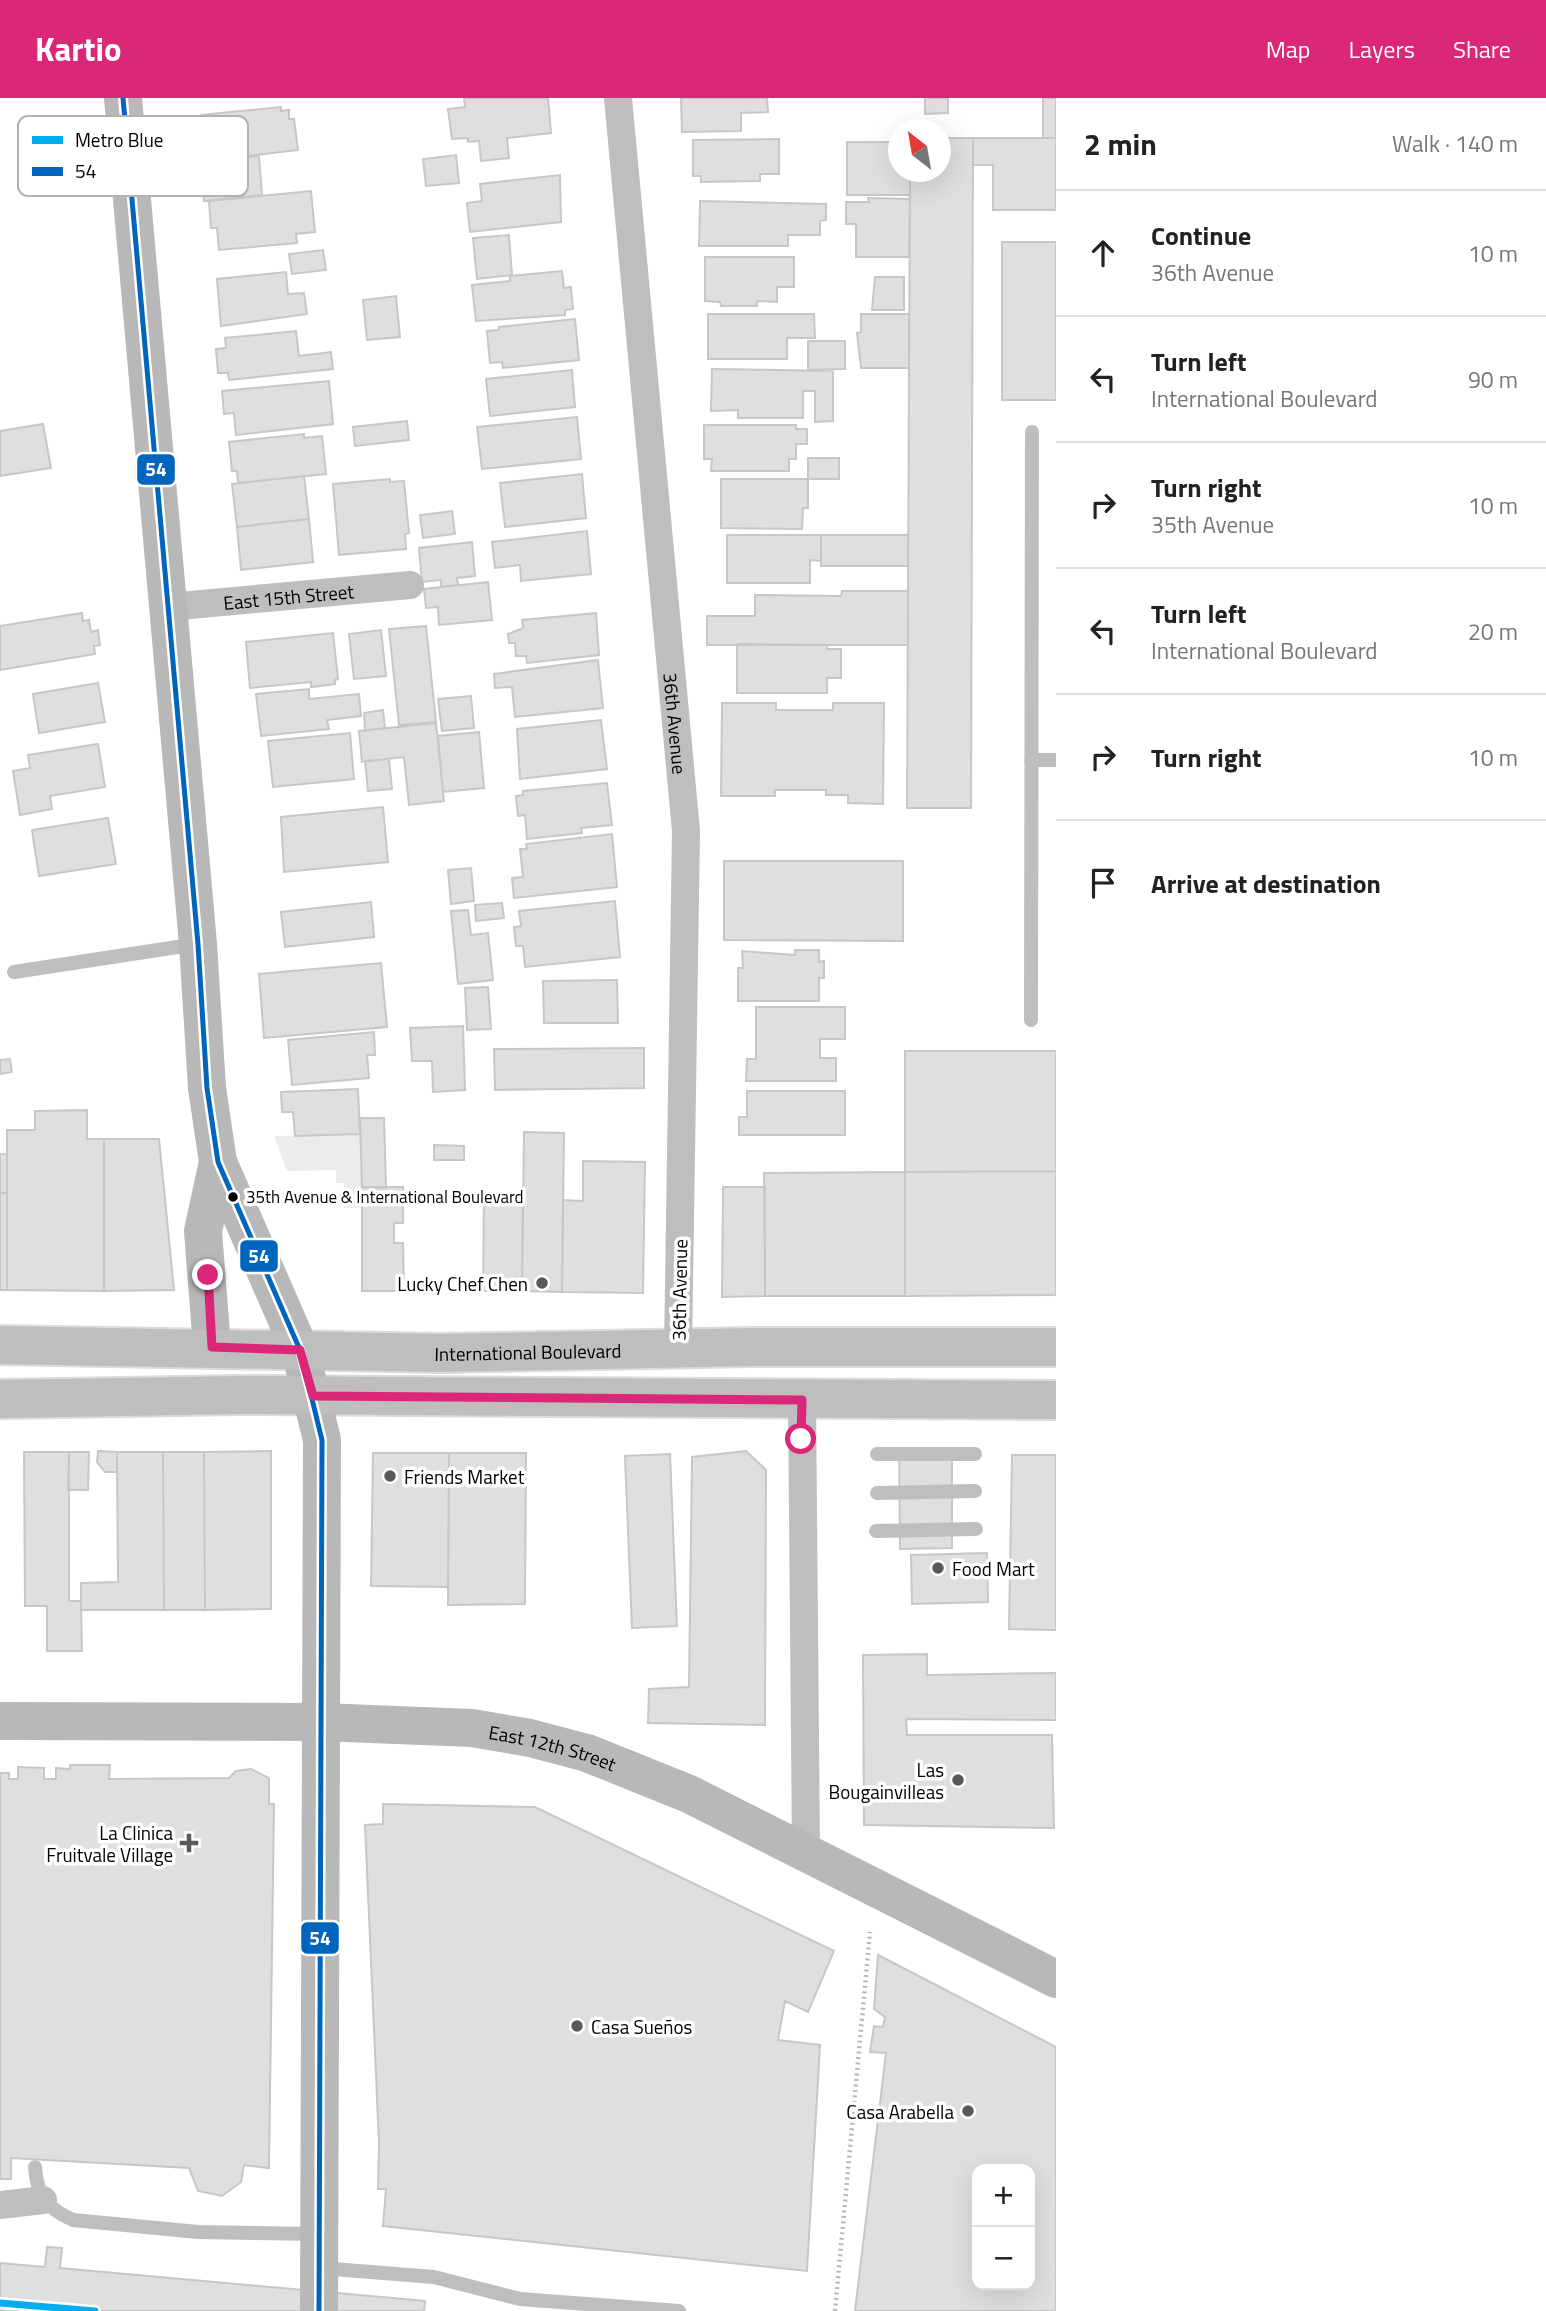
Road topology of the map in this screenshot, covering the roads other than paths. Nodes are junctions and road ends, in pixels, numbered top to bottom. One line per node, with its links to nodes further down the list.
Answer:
1 (123, 98): 3 (main road)
2 (618, 98): 18 (street, 36th Avenue)
3 (125, 116)
4 (132, 196): 7 (main road)
5 (1032, 432): 8 (lane)
6 (410, 585): 7 (street, East 15th Street)
7 (168, 607): 10 (main road)
8 (1031, 760): 9 (lane); 12 (lane)
9 (1056, 760)
10 (198, 944): 11 (lane); 13 (main road)
11 (14, 972)
12 (1031, 1020)
13 (218, 1161): 15 (main road); 17 (main road)
14 (0, 1345): 15 (main road, International Boulevard)
15 (212, 1347): 17 (main road, International Boulevard)
16 (1056, 1347): 18 (main road, International Boulevard)
17 (300, 1350): 18 (main road, International Boulevard); 19 (main road)
18 (678, 1350)
19 (313, 1396): 20 (main road); 21 (main road); 30 (main road)
20 (0, 1399)
21 (802, 1400): 22 (main road); 31 (street)
22 (1056, 1400)
23 (877, 1454): 24 (lane)
24 (975, 1454)
25 (975, 1491): 26 (lane)
26 (877, 1493)
27 (976, 1529): 28 (lane)
28 (876, 1531)
29 (0, 1721): 30 (main road, East 12th Street)
30 (321, 1722): 31 (main road, East 12th Street); 36 (main road)
31 (806, 1852): 32 (main road, East 12th Street)
32 (1056, 1979)
33 (35, 2167): 34 (lane)
34 (43, 2200): 35 (street); 36 (lane)
35 (0, 2205)
36 (319, 2251): 37 (main road); 38 (lane)
37 (319, 2311)
38 (679, 2311)

